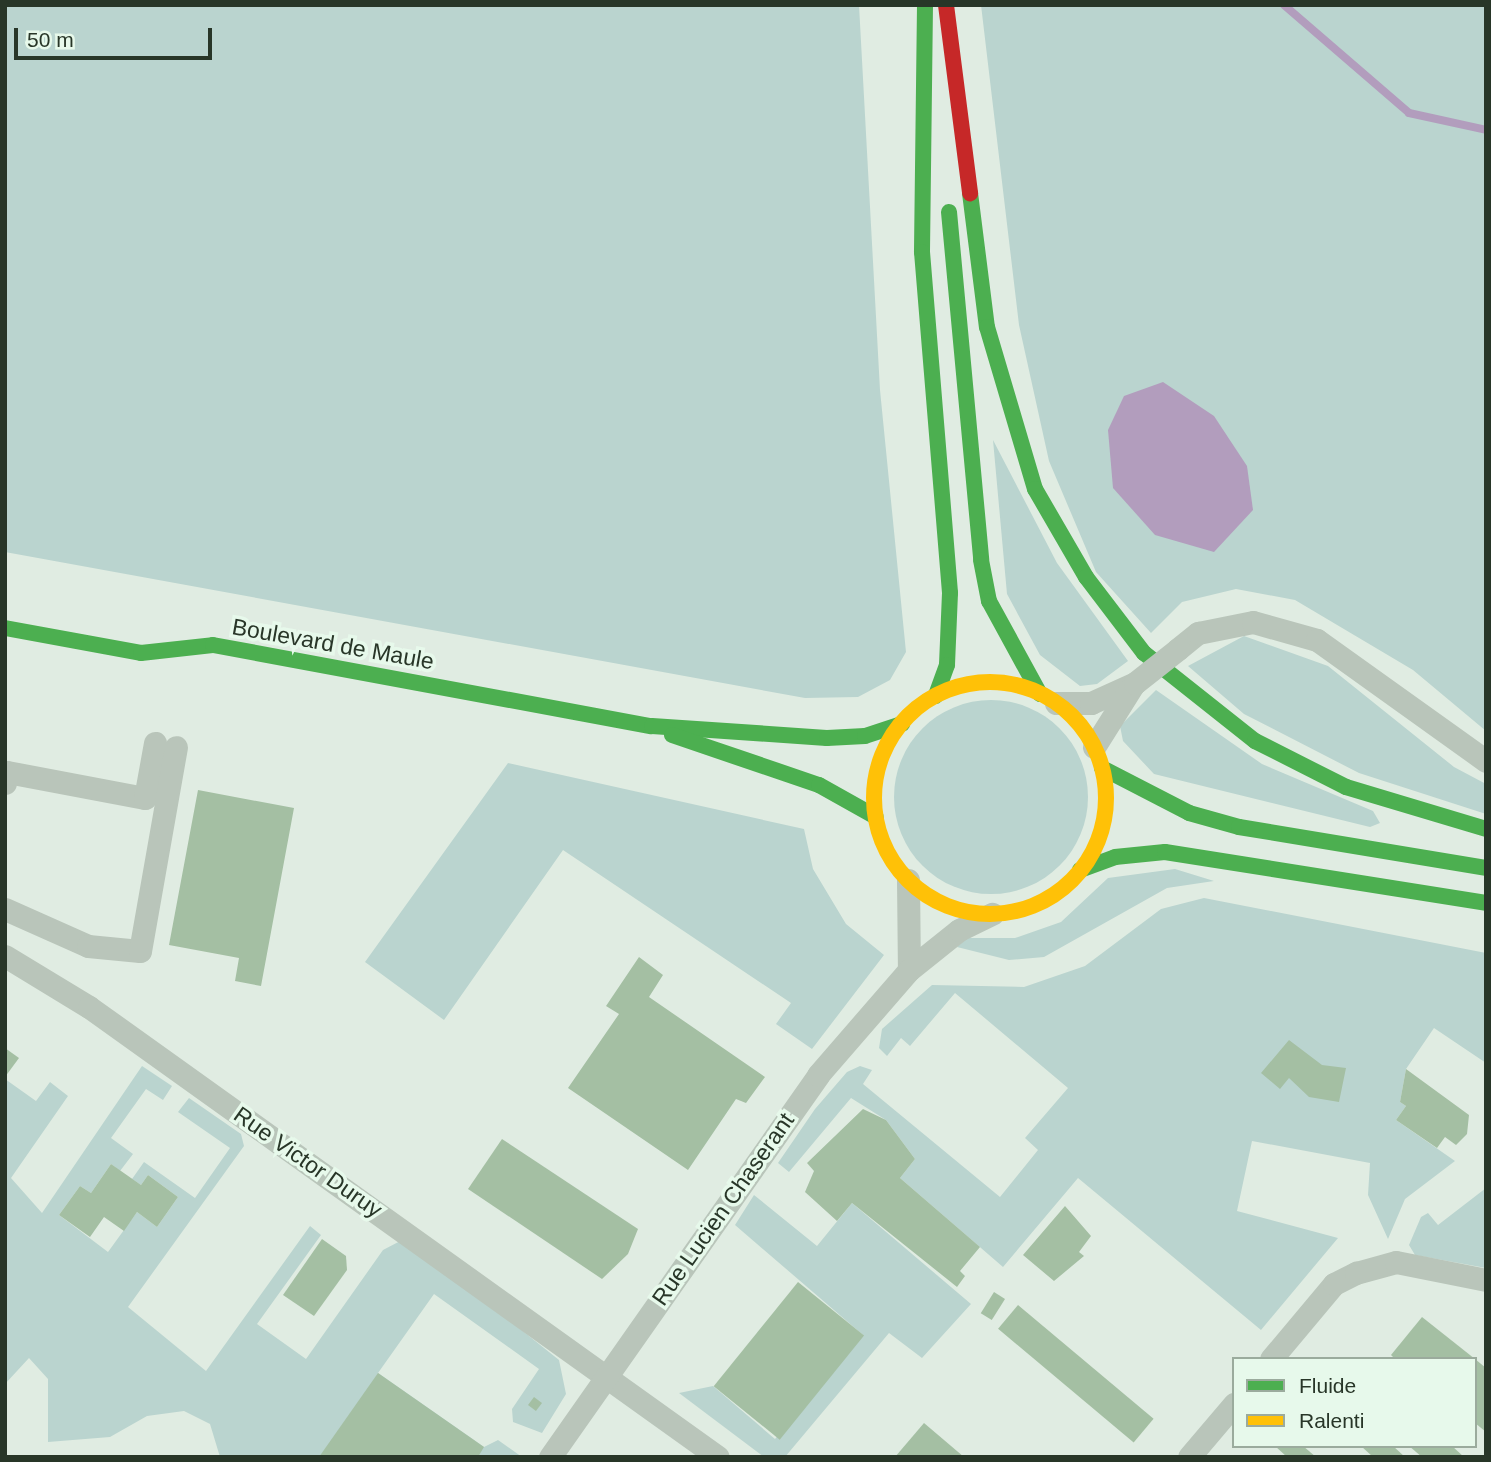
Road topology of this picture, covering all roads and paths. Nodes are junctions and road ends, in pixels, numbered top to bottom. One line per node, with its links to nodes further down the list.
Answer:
1 (927, 5): 3 (main road); 7 (main road)
2 (946, 5): 15 (main road)
3 (943, 135)
4 (947, 189): 8 (main road)
5 (5, 628): 10 (main road, Boulevard de Maule)
6 (1135, 683): 8 (street); 11 (street); 12 (street, bridge)
7 (936, 696): 8 (main road); 9 (main road)
8 (1048, 698): 11 (main road)
9 (902, 724): 10 (main road, Boulevard de Maule); 14 (main road)
10 (652, 726): 14 (main road, Boulevard de Maule)
11 (1098, 757): 16 (main road); 17 (main road)
12 (1486, 761)
13 (5, 783): 20 (street)
14 (876, 817): 18 (main road)
15 (1486, 829)
16 (1486, 868)
17 (1080, 870): 19 (main road); 21 (main road)
18 (908, 880): 21 (main road); 23 (street)
19 (1486, 903)
20 (5, 909)
21 (992, 914): 23 (street, Rue Lucien Chaserant)
22 (5, 956): 26 (street, Rue Victor Duruy)
23 (909, 970): 26 (street, Rue Lucien Chaserant)
24 (1486, 1280): 25 (street)
25 (1273, 1357)
26 (608, 1374): 28 (street, Rue Lucien Chaserant); 29 (street, Rue Victor Duruy)
27 (1232, 1406): 30 (street)
28 (550, 1457)
29 (718, 1457)
30 (1189, 1457)

